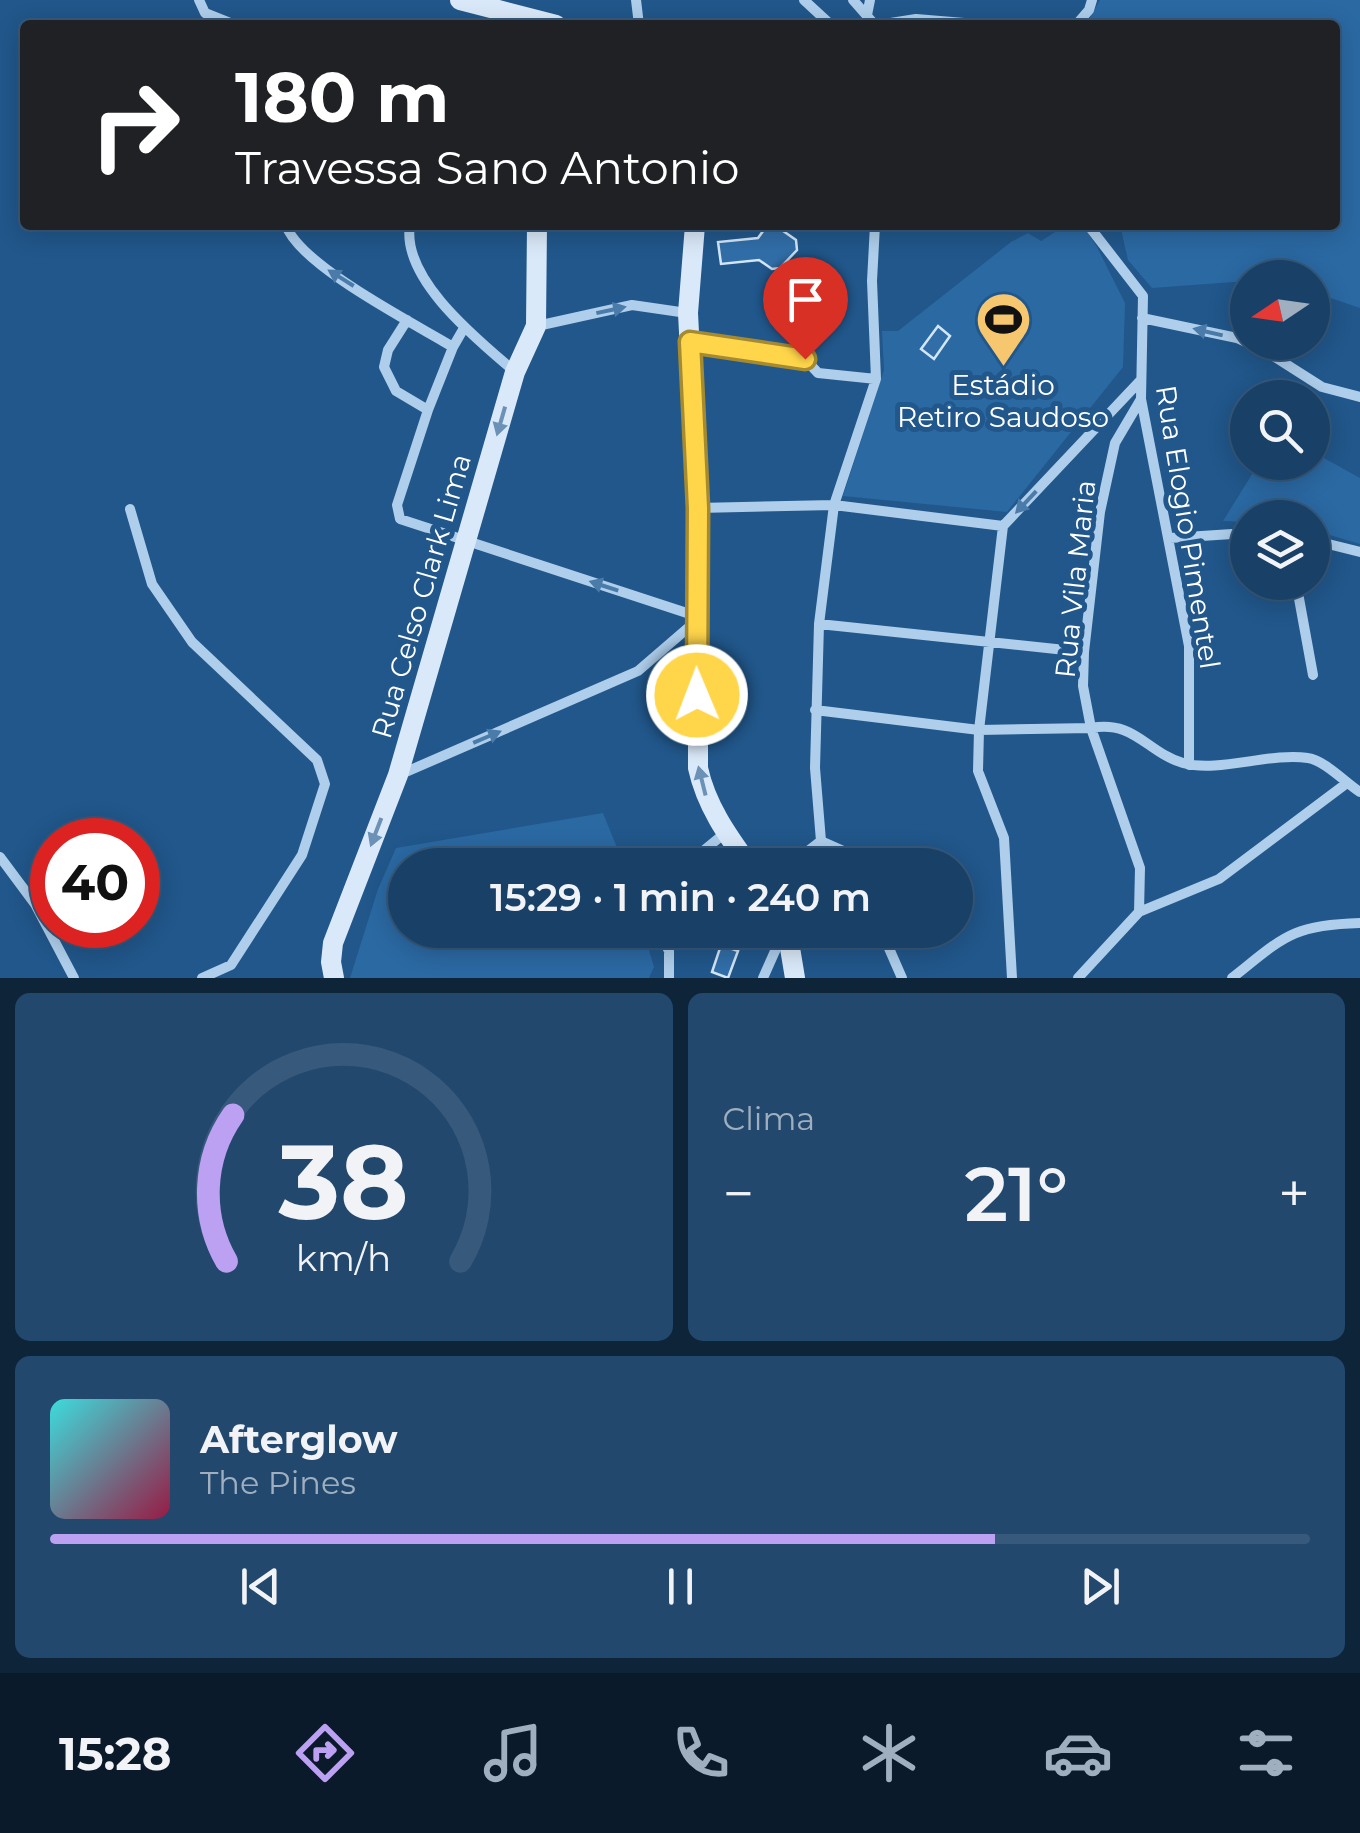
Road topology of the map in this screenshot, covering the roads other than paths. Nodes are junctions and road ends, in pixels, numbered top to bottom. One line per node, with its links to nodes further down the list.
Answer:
1 (199, 0): 9 (street)
2 (460, 0): 6 (street)
3 (804, 0): 10 (street)
4 (853, 0): 7 (street)
5 (870, 0): 7 (street)
6 (480, 2): 8 (street)
7 (867, 15): 11 (street)
8 (518, 19)
9 (222, 20)
10 (826, 20)
11 (872, 20)
12 (288, 230): 20 (street, one-way to 12)
13 (409, 230): 22 (street)
14 (537, 230): 21 (street, Rua Celso Clark Lima)
15 (694, 230): 18 (street)
16 (875, 230): 26 (street)
17 (1092, 230): 19 (street, Rua Elogio Pimentel)
18 (688, 313): 21 (street, one-way to 18); 23 (street)
19 (1142, 318): 27 (street, Rua Elogio Pimentel); 28 (street, one-way to 19)
20 (408, 320): 24 (street); 30 (street)
21 (536, 326): 25 (street, Rua Celso Clark Lima)
22 (464, 328): 24 (street); 25 (street)
23 (690, 342): 26 (street); 32 (street)
24 (453, 347): 30 (street)
25 (515, 372): 37 (street, Rua Celso Clark Lima, one-way to 37)
26 (876, 379): 31 (street)
27 (1141, 380): 29 (street, Rua Elogio Pimentel); 34 (street, one-way to 34)
28 (1360, 397)
29 (1141, 399): 36 (street, Rua Elogio Pimentel); 44 (street, Rua Vila Maria)
30 (428, 410): 37 (street)
31 (834, 505): 32 (street); 34 (street); 42 (street)
32 (698, 508): 41 (street)
33 (130, 509): 67 (street)
34 (1003, 526): 43 (street)
35 (1230, 534): 36 (street)
36 (1170, 538): 49 (street, Rua Elogio Pimentel)
37 (466, 541): 41 (street, one-way to 37); 50 (street, Rua Celso Clark Lima)
38 (1330, 544): 39 (street)
39 (1360, 552)
40 (1299, 600): 45 (street)
41 (696, 619): 50 (street, one-way to 41); 53 (street, one-way to 41)
42 (818, 624): 43 (street); 46 (street)
43 (988, 643): 44 (street); 48 (street)
44 (1084, 652): 47 (street, Rua Vila Maria)
45 (1313, 675)
46 (815, 710): 48 (street); 54 (street)
47 (1092, 728): 48 (street); 49 (street); 60 (street, Rua Vila Maria)
48 (979, 730): 73 (street)
49 (1190, 765): 51 (street)
50 (398, 776): 68 (street, Rua Celso Clark Lima, one-way to 68)
51 (1347, 783): 52 (street); 60 (street)
52 (1360, 792)
53 (725, 833): 55 (street); 56 (street)
54 (821, 841): 57 (street); 58 (street)
55 (707, 848)
56 (737, 848)
57 (812, 848)
58 (837, 848)
59 (0, 857): 66 (street)
60 (1139, 912): 74 (street)
61 (1360, 923): 75 (street)
62 (667, 948): 69 (street)
63 (777, 948): 70 (street)
64 (789, 948): 71 (street)
65 (889, 948): 72 (street)
66 (74, 978)
67 (202, 978)
68 (334, 978)
69 (670, 978)
70 (763, 978)
71 (795, 978)
72 (902, 978)
73 (1012, 978)
74 (1078, 978)
75 (1232, 978)

